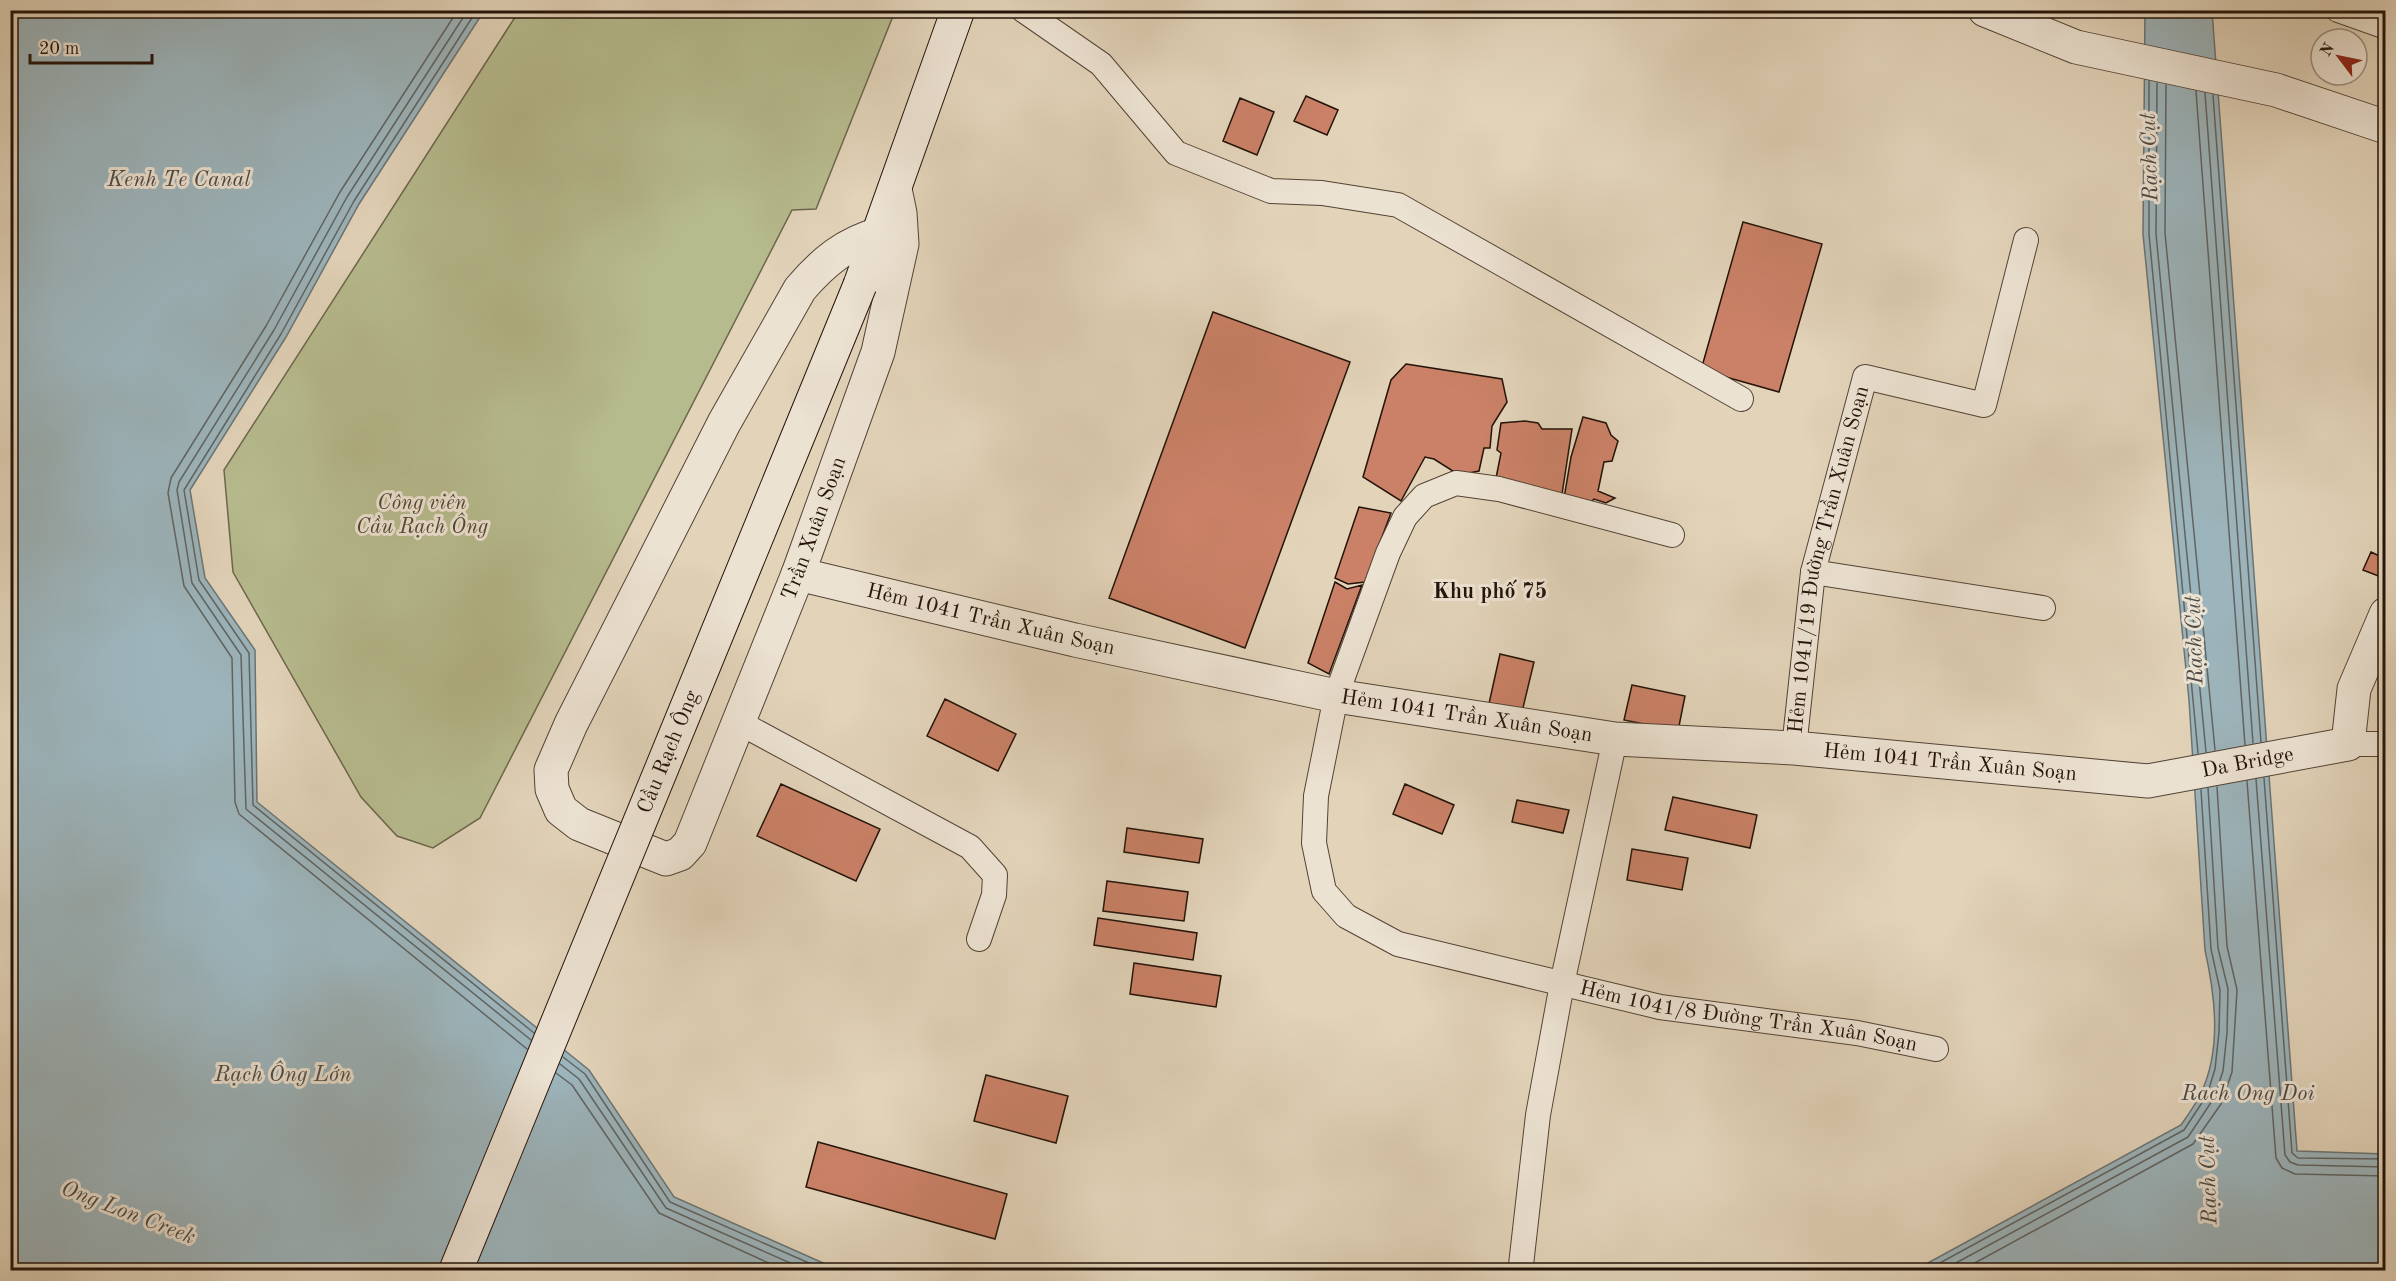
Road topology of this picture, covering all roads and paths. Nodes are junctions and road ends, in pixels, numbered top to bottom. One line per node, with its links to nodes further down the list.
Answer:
1 (958, 10): 7 (street, Trần Xuân Soạn)
2 (1023, 10): 10 (lane)
3 (1985, 10): 6 (street)
4 (2338, 10): 5 (lane)
5 (2385, 27)
6 (2385, 127)
7 (895, 189): 8 (street, Trần Xuân Soạn); 13 (street, Trần Xuân Soạn)
8 (880, 234): 17 (street, Trần Xuân Soạn); 27 (street, Cầu Rạch Ông, bridge)
9 (2026, 240): 12 (lane, Hẻm 1041/19 Đường Trần Xuân Soạn)
10 (1741, 399)
11 (1672, 534): 16 (lane, Hẻm 1041/8 Đường Trần Xuân Soạn)
12 (1813, 572): 14 (lane); 21 (lane, Hẻm 1041/19 Đường Trần Xuân Soạn)
13 (798, 574): 16 (street, Hẻm 1041 Trần Xuân Soạn); 17 (street, Trần Xuân Soạn)
14 (2043, 608)
15 (2385, 614): 19 (street)
16 (1336, 696): 18 (street, Hẻm 1041 Trần Xuân Soạn); 24 (lane, Hẻm 1041/8 Đường Trần Xuân Soạn)
17 (740, 723): 23 (lane)
18 (1615, 739): 21 (street, Hẻm 1041 Trần Xuân Soạn); 24 (lane)
19 (2348, 744): 20 (lane); 22 (street, Da Bridge)
20 (2385, 744)
21 (1794, 748): 22 (street, Hẻm 1041 Trần Xuân Soạn)
22 (2148, 781)
23 (979, 939)
24 (1562, 984): 25 (lane, Hẻm 1041/8 Đường Trần Xuân Soạn); 26 (lane, Hẻm 1041/8 Đường Trần Xuân Soạn)
25 (1936, 1049)
26 (1521, 1265)
27 (456, 1270)

